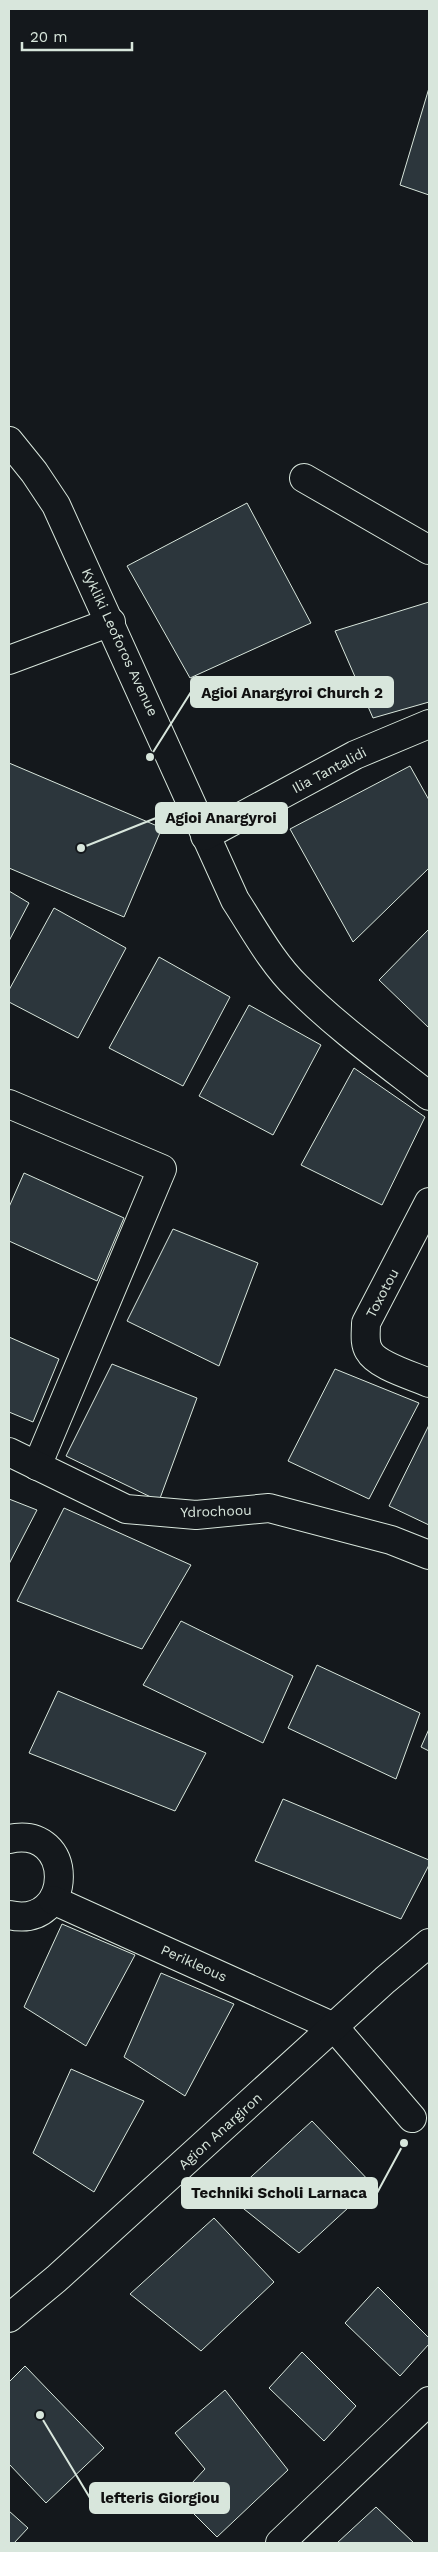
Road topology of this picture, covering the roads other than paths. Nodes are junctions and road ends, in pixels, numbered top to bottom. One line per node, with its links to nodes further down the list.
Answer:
1 (9, 442): 4 (street, Kykliki Leoforos Avenue)
2 (304, 478): 3 (street)
3 (429, 550)
4 (111, 622): 5 (street); 7 (street, Kykliki Leoforos Avenue)
5 (9, 660)
6 (429, 724): 7 (street, Ilia Tantalidi)
7 (205, 836): 8 (street, Kykliki Leoforos Avenue)
8 (429, 1096)
9 (9, 1104): 13 (street)
10 (429, 1202): 11 (street, Toxotou)
11 (429, 1382)
12 (9, 1452): 13 (street, Ydrochoou)
13 (37, 1466): 14 (street, Ydrochoou)
14 (429, 1555)
15 (9, 1838): 16 (street)
16 (53, 1900): 17 (street); 19 (street, Perikleous)
17 (9, 1915)
18 (429, 1943): 19 (street, Agion Anargiron)
19 (334, 2027): 20 (street); 21 (street, Agion Anargiron)
20 (412, 2118)
21 (9, 2318)
22 (429, 2401): 23 (street)
23 (280, 2543)

